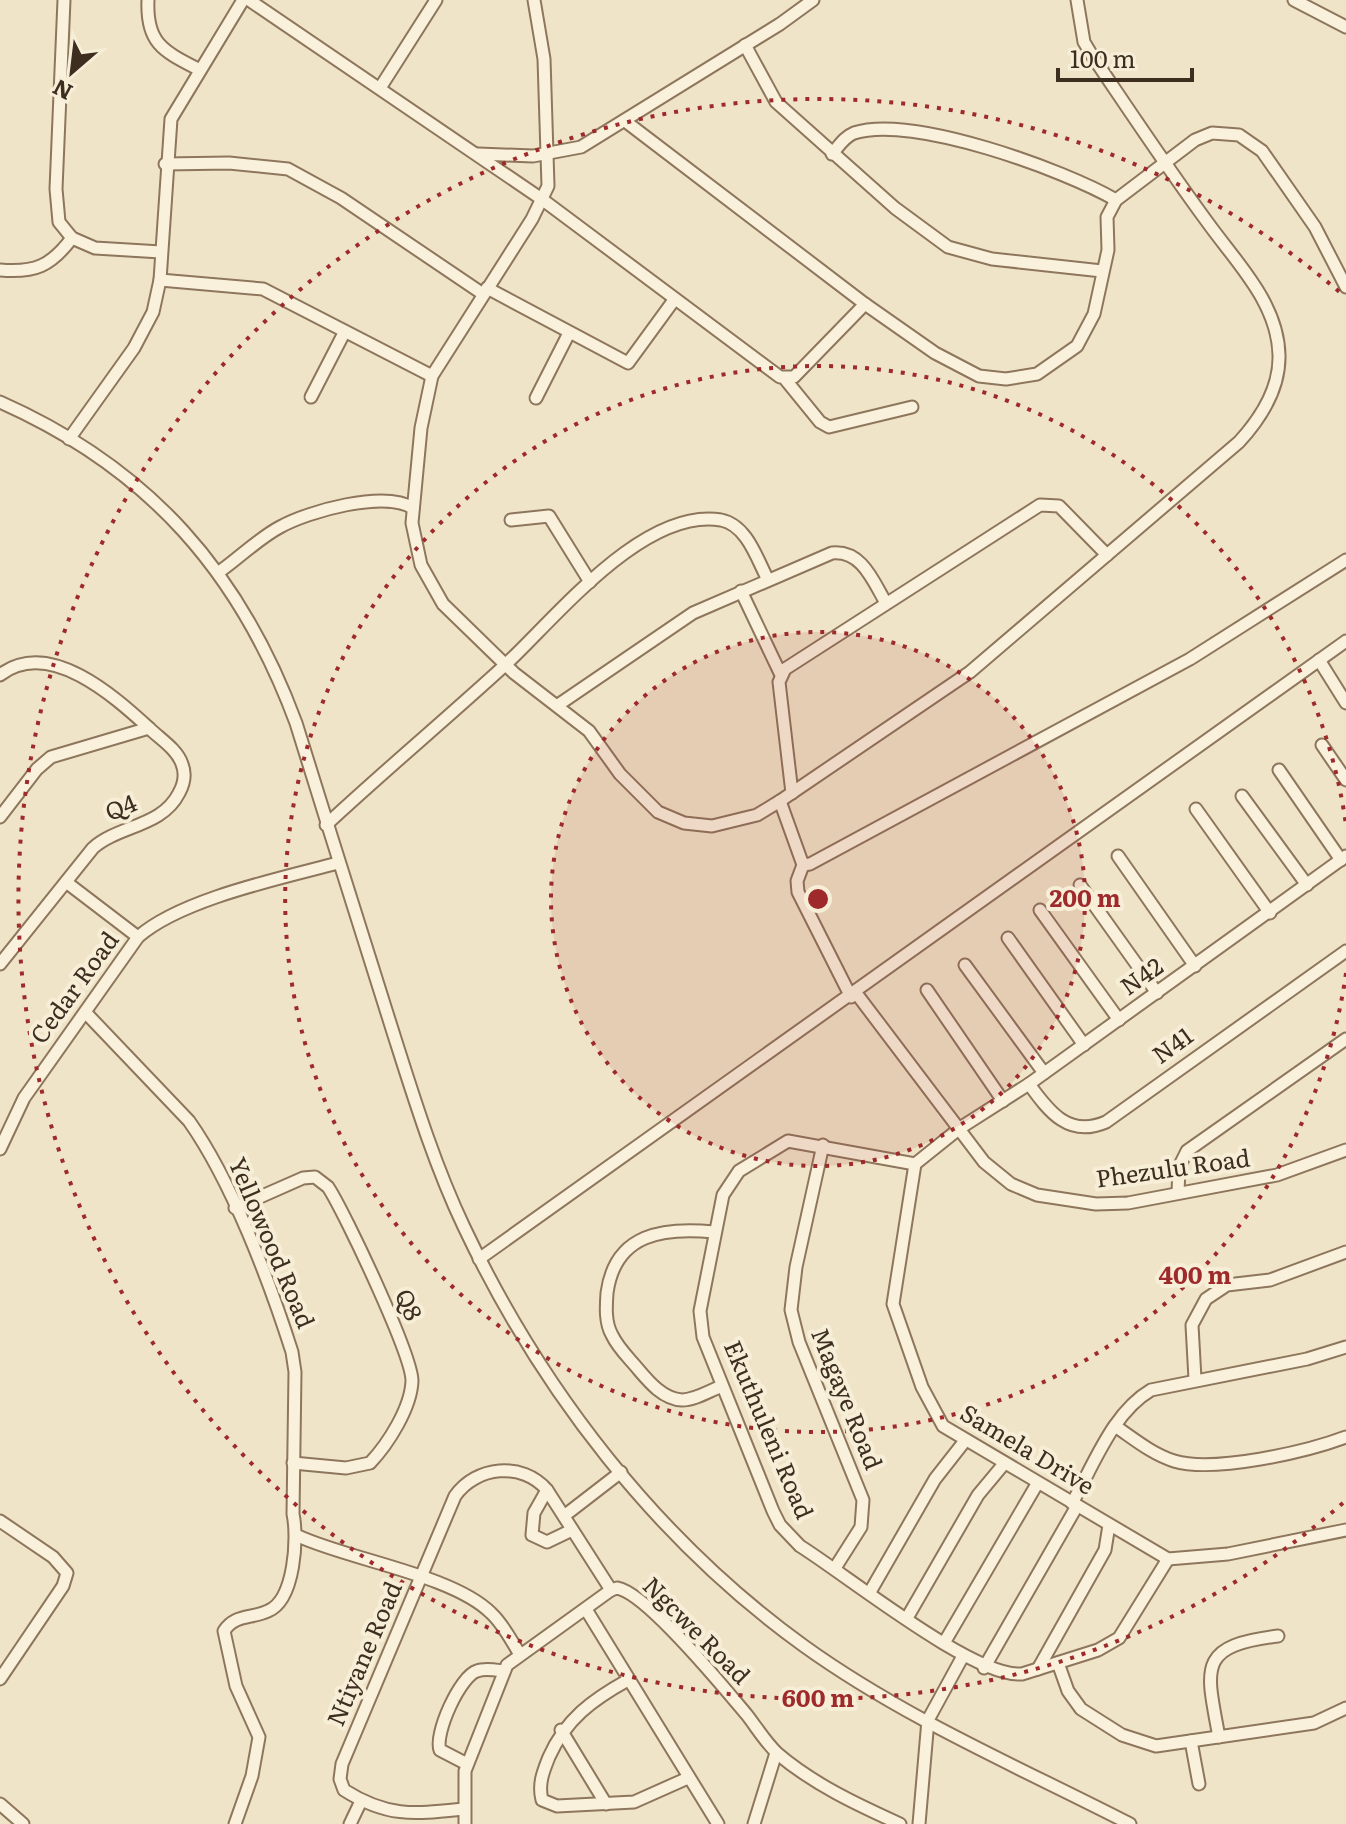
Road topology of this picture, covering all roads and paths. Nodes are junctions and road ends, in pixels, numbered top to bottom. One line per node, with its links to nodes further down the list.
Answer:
1 (64, 0): 21 (street)
2 (148, 0): 11 (street)
3 (246, 0): 11 (street); 12 (street)
4 (436, 0): 12 (street)
5 (534, 0): 14 (street)
6 (813, 0): 10 (street)
7 (1077, 0): 17 (street)
8 (1294, 0): 9 (street)
9 (1346, 27)
10 (745, 45): 13 (street); 16 (street)
11 (198, 69): 18 (street)
12 (380, 88): 15 (street)
13 (625, 121): 14 (street); 29 (street)
14 (549, 153): 15 (street); 19 (street)
15 (474, 154): 19 (street)
16 (832, 154): 20 (street); 24 (street)
17 (1165, 161): 20 (street); 26 (street); 41 (street)
18 (165, 164): 22 (street); 27 (street)
19 (543, 200): 27 (street); 28 (street)
20 (1116, 200): 24 (street)
21 (72, 238): 22 (street); 23 (street)
22 (161, 252): 25 (street)
23 (0, 270)
24 (1102, 271): 29 (street)
25 (160, 280): 30 (street); 38 (street)
26 (1346, 287)
27 (485, 291): 31 (street); 32 (street)
28 (674, 300): 31 (street); 33 (street)
29 (865, 304): 33 (street)
30 (344, 333): 32 (street); 34 (street)
31 (569, 333): 35 (street)
32 (432, 376): 39 (street)
33 (785, 379): 37 (street)
34 (311, 397)
35 (536, 398)
36 (0, 402): 38 (street)
37 (912, 407)
38 (69, 439): 43 (street)
39 (413, 508): 43 (street); 50 (street)
40 (511, 520): 45 (street)
41 (1107, 555): 47 (street); 59 (street)
42 (1346, 560): 68 (street)
43 (219, 572): 64 (street)
44 (768, 580): 45 (street); 46 (street); 47 (street)
45 (590, 582): 50 (street)
46 (741, 591): 52 (street); 54 (street)
47 (886, 603): 52 (street)
48 (1346, 641): 49 (street)
49 (1319, 660): 53 (street); 82 (street)
50 (505, 665): 54 (street); 64 (street)
51 (0, 675): 55 (street, Q4)
52 (781, 675): 59 (street)
53 (1346, 703)
54 (558, 705): 61 (street)
55 (149, 728): 63 (street); 69 (street, Q4)
56 (1322, 745): 58 (street)
57 (1279, 770): 66 (street)
58 (1346, 780)
59 (792, 793): 61 (street)
60 (1242, 796): 71 (street)
61 (780, 801): 68 (street, Phezulu Road)
62 (1196, 809): 73 (street)
63 (0, 817)
64 (326, 825): 67 (street)
65 (1118, 856): 79 (street)
66 (1343, 858): 71 (street, N42)
67 (338, 863): 74 (street); 99 (street)
68 (803, 865): 82 (street, Phezulu Road)
69 (66, 882): 74 (street); 77 (street, Q4)
70 (1080, 885): 81 (street)
71 (1307, 885): 73 (street, N42)
72 (1040, 910): 84 (street)
73 (1270, 913): 79 (street, N42)
74 (138, 937): 83 (street, Cedar Road)
75 (1008, 938): 86 (street)
76 (1346, 951): 88 (street, N41)
77 (0, 964)
78 (965, 965): 87 (street)
79 (1195, 966): 81 (street, N42)
80 (927, 990): 89 (street)
81 (1157, 993): 84 (street, N42)
82 (854, 995): 90 (street, Phezulu Road); 99 (street)
83 (86, 1013): 92 (street, Cedar Road); 96 (street, Yellowood Road)
84 (1119, 1020): 86 (street, N42)
85 (1346, 1039): 95 (street)
86 (1084, 1045): 87 (street, N42)
87 (1044, 1073): 88 (street, N42)
88 (1029, 1084): 89 (street, N42)
89 (1003, 1101): 90 (street, N42)
90 (960, 1128): 94 (street); 95 (street, Phezulu Road)
91 (823, 1145): 94 (street, Ekuthuleni Road); 97 (street, Ekuthuleni Road); 119 (street, Magaye Road)
92 (0, 1149)
93 (1346, 1150): 95 (street, Phezulu Road)
94 (915, 1164): 105 (street, Samela Drive)
95 (1178, 1193)
96 (235, 1208): 106 (street, Yellowood Road); 106 (street, Q8)
97 (714, 1232): 102 (street, Ekuthuleni Road); 102 (street)
98 (1346, 1252): 101 (street)
99 (479, 1259): 108 (street)
100 (1346, 1347): 101 (street)
101 (1195, 1379): 103 (street)
102 (722, 1386): 119 (street, Ekuthuleni Road)
103 (1115, 1426): 104 (street); 111 (street)
104 (1346, 1437)
105 (964, 1442): 107 (street, Samela Drive); 122 (street)
106 (293, 1463): 117 (street, Yellowood Road)
107 (1003, 1465): 109 (street, Samela Drive); 124 (street)
108 (621, 1472): 112 (street); 136 (street)
109 (1037, 1484): 111 (street, Samela Drive); 126 (street)
110 (547, 1490): 112 (street); 115 (street); 120 (street, Ntiyane Road)
111 (1075, 1505): 114 (street, Samela Drive); 130 (street)
112 (564, 1516): 115 (street)
113 (0, 1521): 133 (street)
114 (1109, 1525): 118 (street, Samela Drive); 131 (street)
115 (572, 1530): 121 (street)
116 (1346, 1530): 118 (street)
117 (298, 1536): 120 (street); 150 (street, Yellowood Road)
118 (1168, 1559): 129 (street, Ekuthuleni Road)
119 (835, 1568): 122 (street, Ekuthuleni Road)
120 (422, 1577): 127 (street); 144 (street, Ntiyane Road)
121 (611, 1590): 123 (street); 140 (street, Ngcwe Road)
122 (870, 1592): 124 (street, Ekuthuleni Road)
123 (587, 1611): 127 (street); 134 (street)
124 (907, 1618): 126 (street, Ekuthuleni Road)
125 (1278, 1636): 138 (street)
126 (944, 1643): 128 (street, Ekuthuleni Road)
127 (519, 1653): 132 (street)
128 (963, 1656): 130 (street, Ekuthuleni Road); 136 (street)
129 (1058, 1663): 131 (street, Ekuthuleni Road); 139 (street)
130 (984, 1668): 131 (street, Ekuthuleni Road)
131 (1038, 1669)
132 (503, 1671): 141 (street); 141 (street)
133 (0, 1679)
134 (628, 1680): 137 (street); 142 (street)
135 (1346, 1708): 138 (street)
136 (928, 1720): 157 (street); 158 (street)
137 (561, 1730): 146 (street); 146 (street)
138 (1219, 1737): 139 (street)
139 (1191, 1741): 143 (street)
140 (776, 1753): 148 (street, Ngcwe Road); 154 (street)
141 (467, 1764): 147 (street)
142 (688, 1778): 146 (street); 153 (street)
143 (1199, 1784)
144 (361, 1801): 147 (street); 151 (street)
145 (0, 1804): 149 (street)
146 (606, 1804)
147 (464, 1809): 152 (street)
148 (872, 1811): 155 (street); 156 (street, Ngcwe Road)
149 (23, 1824)
150 (235, 1824)
151 (350, 1824)
152 (465, 1824)
153 (718, 1824)
154 (754, 1824)
155 (866, 1824)
156 (900, 1824)
157 (919, 1824)
158 (1130, 1824)

